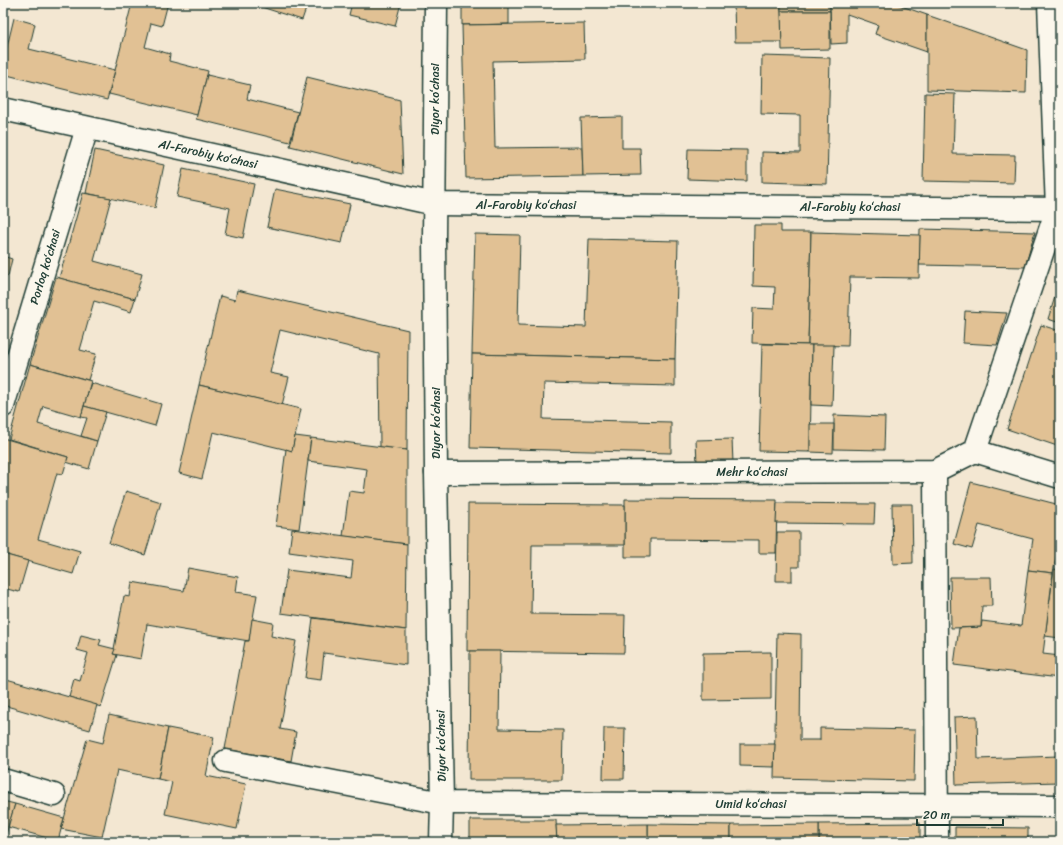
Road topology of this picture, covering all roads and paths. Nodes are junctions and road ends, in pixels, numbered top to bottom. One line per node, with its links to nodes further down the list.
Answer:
1 (436, 3): 5 (street, Diyor koʻchasi)
2 (1049, 3): 6 (street)
3 (3, 109): 4 (street, Al-Farobiy koʻchasi)
4 (87, 128): 5 (street, Al-Farobiy koʻchasi); 7 (street, Porloq koʻchasi)
5 (435, 204): 6 (street, Al-Farobiy koʻchasi); 10 (street, Diyor koʻchasi)
6 (1058, 209): 8 (street)
7 (3, 406)
8 (975, 451): 9 (street, Mehr koʻchasi); 11 (street)
9 (935, 471): 10 (street, Mehr koʻchasi); 16 (street)
10 (436, 473): 15 (street, Diyor koʻchasi)
11 (1060, 477)
12 (226, 761): 15 (street, Umid koʻchasi)
13 (3, 780): 14 (street)
14 (54, 794)
15 (442, 803): 16 (street, Umid koʻchasi); 18 (street, Diyor koʻchasi)
16 (936, 805): 17 (street, Umid koʻchasi); 19 (street)
17 (1060, 806)
18 (442, 842)
19 (937, 842)

